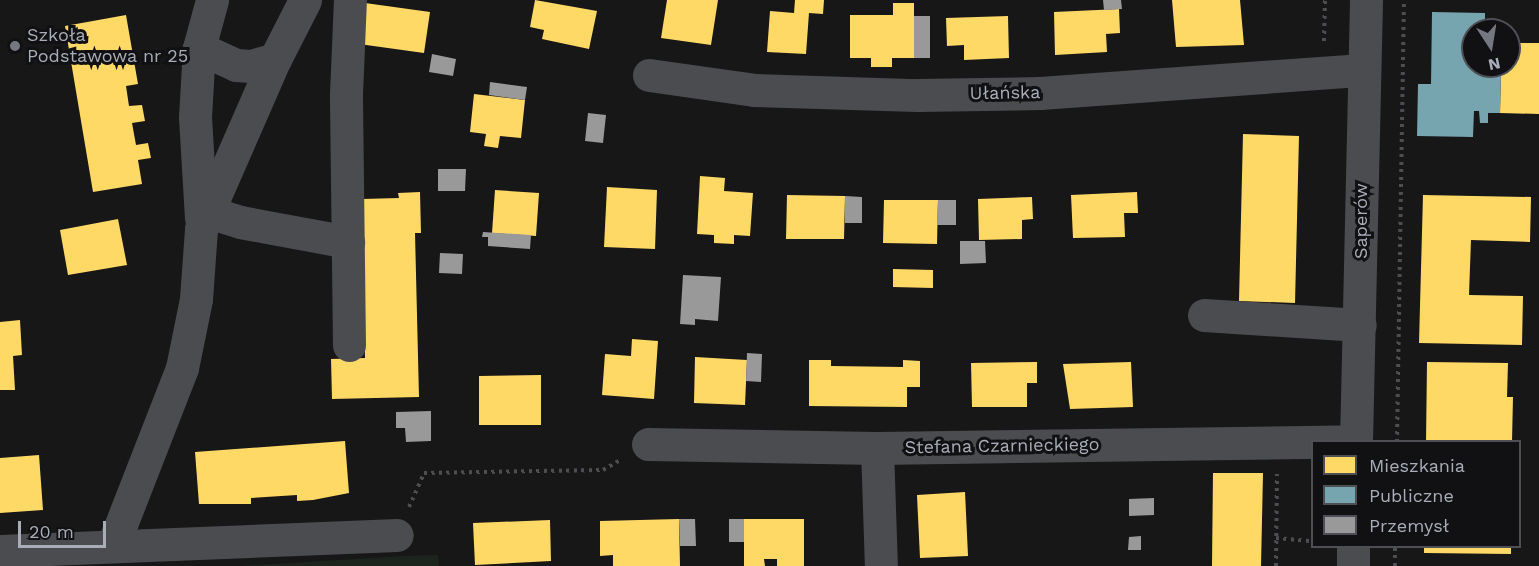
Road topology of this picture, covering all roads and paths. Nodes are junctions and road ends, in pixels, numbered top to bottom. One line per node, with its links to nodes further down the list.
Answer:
1 (212, 0): 6 (street)
2 (305, 0): 7 (street)
3 (350, 0): 11 (street)
4 (1366, 0): 8 (street, Saperów)
5 (1404, 0): 16 (path)
6 (200, 48): 7 (street); 10 (street)
7 (275, 59): 10 (street)
8 (1362, 70): 9 (street, Ułańska); 13 (street, Saperów)
9 (649, 75)
10 (205, 220): 11 (street); 24 (street)
11 (348, 242): 14 (street)
12 (1204, 315): 13 (street)
13 (1360, 325): 15 (street, Saperów)
14 (349, 345)
15 (1356, 440)
16 (1397, 440)
17 (1277, 442): 18 (street, Stefana Czarnieckiego); 20 (street, Stefana Czarnieckiego); 22 (path)
18 (1311, 442)
19 (648, 444): 20 (street, Stefana Czarnieckiego); 21 (path)
20 (877, 448): 28 (street)
21 (397, 535): 24 (street)
22 (1276, 538): 23 (path); 29 (path)
23 (1311, 541)
24 (113, 545): 27 (street)
25 (1353, 548): 30 (street)
26 (1395, 548): 31 (path)
27 (0, 551)
28 (881, 566)
29 (1276, 566)
30 (1353, 566)
31 (1395, 566)

